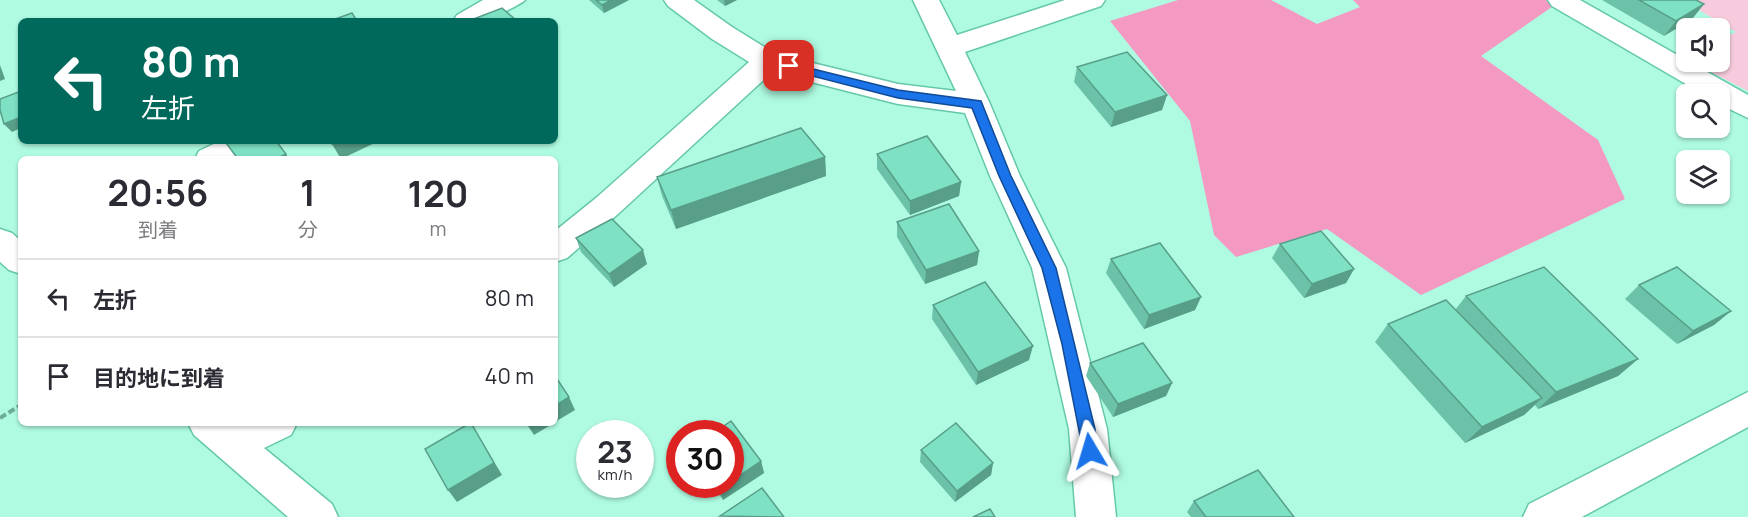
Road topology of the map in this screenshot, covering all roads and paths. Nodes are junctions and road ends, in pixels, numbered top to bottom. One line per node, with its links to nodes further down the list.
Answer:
1 (512, 0): 6 (street)
2 (677, 0): 8 (street)
3 (926, 0): 7 (street)
4 (1092, 0): 7 (street)
5 (1561, 0): 10 (street)
6 (471, 18)
7 (950, 47): 9 (street)
8 (767, 61): 9 (street); 13 (street)
9 (976, 104): 20 (street)
10 (1748, 108)
11 (240, 144): 12 (street)
12 (216, 156)
13 (558, 247)
14 (18, 407): 16 (path)
15 (1748, 408): 21 (street)
16 (0, 418)
17 (261, 426): 18 (street)
18 (220, 433): 19 (street)
19 (318, 517)
20 (1096, 517)
21 (1543, 517)

